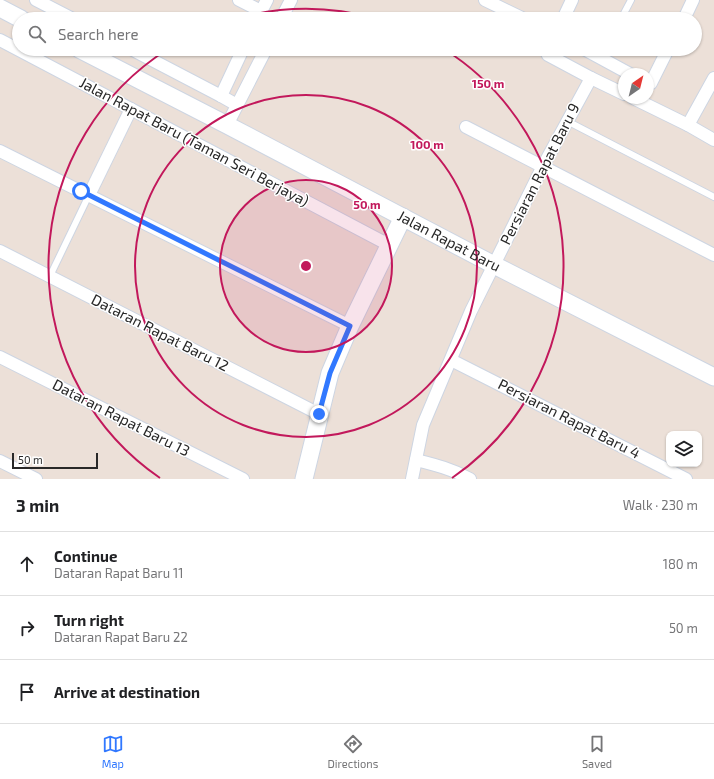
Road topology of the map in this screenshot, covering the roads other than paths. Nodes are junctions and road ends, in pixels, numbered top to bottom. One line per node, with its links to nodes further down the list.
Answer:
1 (36, 0): 11 (street)
2 (239, 0): 12 (street)
3 (267, 0): 13 (street)
4 (291, 0): 14 (street)
5 (485, 0): 9 (street)
6 (572, 0): 16 (street)
7 (631, 0): 17 (lane)
8 (693, 0): 18 (street)
9 (502, 4): 15 (street)
10 (0, 8): 19 (street)
11 (59, 12)
12 (255, 12)
13 (261, 12)
14 (285, 12)
15 (514, 12)
16 (566, 12)
17 (625, 12)
18 (687, 12)
19 (12, 15)
20 (0, 40): 21 (street, Jalan Rapat Baru (Taman Seri Berjaya))
21 (12, 46)
22 (30, 56): 38 (street, Jalan Rapat Baru (Taman Seri Berjaya))
23 (93, 56): 40 (street, Jalan Rapat Baru)
24 (144, 56): 35 (street)
25 (240, 56): 35 (street)
26 (262, 56): 37 (street)
27 (550, 56): 32 (street)
28 (607, 56): 30 (street)
29 (664, 56): 31 (street)
30 (622, 68)
31 (654, 77)
32 (591, 78): 34 (street); 39 (street, Persiaran Rapat Baru 9)
33 (714, 78): 41 (street)
34 (618, 91)
35 (221, 96): 37 (street)
36 (645, 104): 41 (street)
37 (237, 105): 40 (street)
38 (131, 109): 46 (street); 49 (street, Jalan Rapat Baru (Taman Seri Berjaya))
39 (568, 121): 45 (street, Persiaran Rapat Baru 9); 47 (lane)
40 (227, 125): 48 (street, Jalan Rapat Baru)
41 (688, 125): 43 (street)
42 (466, 127): 45 (street)
43 (714, 140)
44 (0, 151): 46 (street)
45 (543, 166): 51 (street); 52 (street, Persiaran Rapat Baru 9)
46 (89, 195): 53 (lane); 54 (street)
47 (714, 197)
48 (403, 217): 49 (street); 52 (street, Jalan Rapat Baru)
49 (389, 245): 54 (street)
50 (0, 251): 53 (street, Dataran Rapat Baru 12)
51 (714, 255)
52 (494, 265): 56 (street, Persiaran Rapat Baru 9); 57 (street, Jalan Rapat Baru)
53 (50, 276): 58 (street, Dataran Rapat Baru 12)
54 (350, 326): 58 (street)
55 (0, 356): 62 (street, Dataran Rapat Baru 13)
56 (451, 360): 59 (street, Persiaran Rapat Baru 9); 66 (street, Persiaran Rapat Baru 4)
57 (714, 377)
58 (319, 414): 63 (street)
59 (416, 460): 64 (street, Persiaran Rapat Baru 9); 65 (street)
60 (0, 461): 61 (street)
61 (36, 479)
62 (243, 479)
63 (304, 479)
64 (412, 479)
65 (470, 479)
66 (686, 479)

